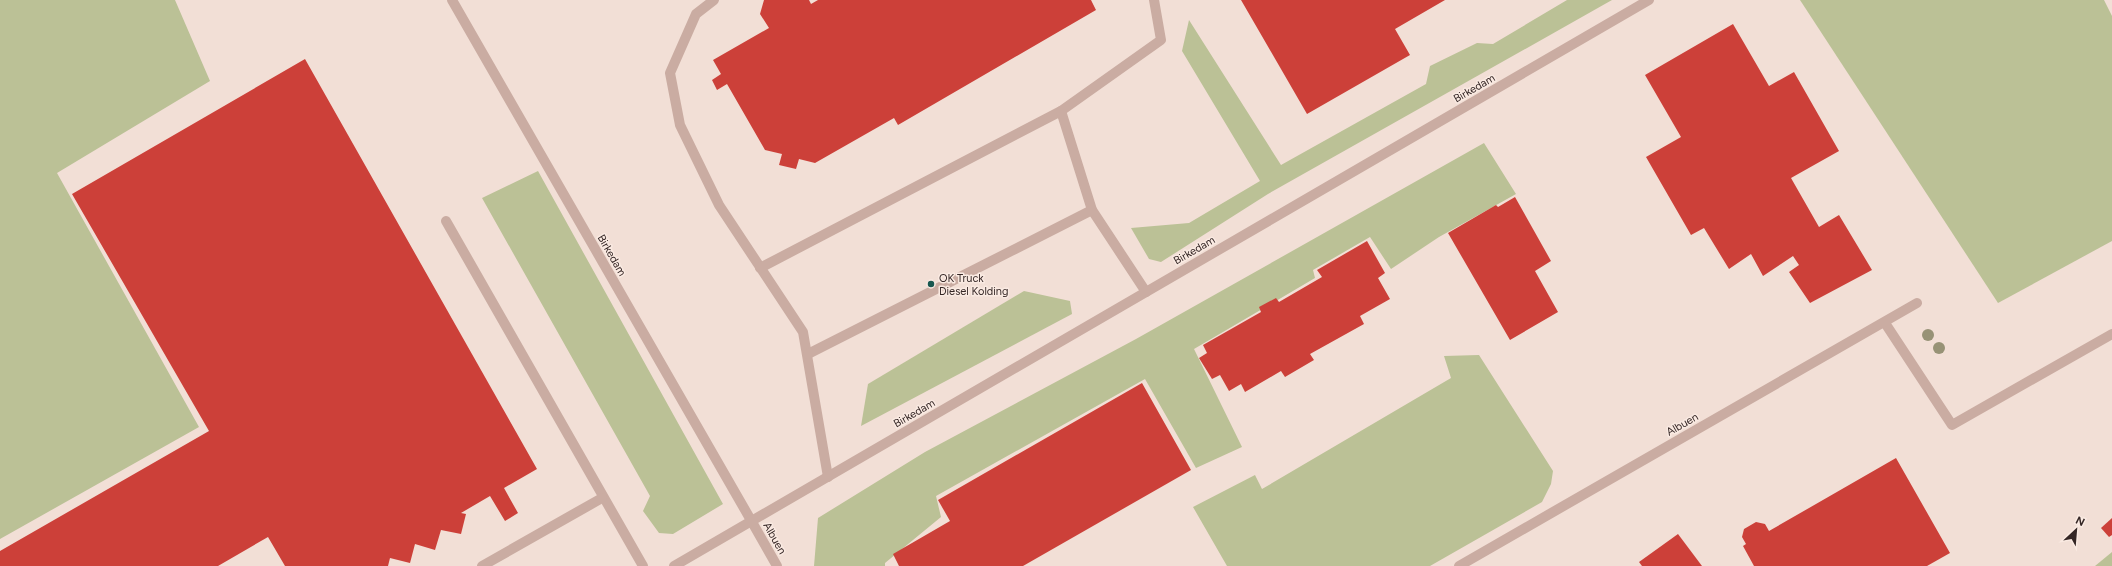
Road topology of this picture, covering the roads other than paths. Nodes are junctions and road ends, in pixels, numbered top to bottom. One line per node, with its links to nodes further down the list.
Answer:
1 (452, 0): 16 (street, Birkedam)
2 (714, 0): 8 (street)
3 (1154, 0): 5 (street)
4 (1649, 0): 9 (street, Birkedam)
5 (1061, 111): 6 (street); 8 (street)
6 (1092, 210): 9 (street); 13 (street)
7 (446, 221): 15 (street)
8 (760, 268): 13 (street)
9 (1146, 292): 14 (street, Birkedam)
10 (1917, 303): 11 (street, Albuen)
11 (1885, 323): 12 (street); 21 (street, Albuen)
12 (2112, 334)
13 (808, 354): 14 (street)
14 (828, 477): 16 (street, Birkedam)
15 (602, 498): 17 (street); 18 (street)
16 (752, 522): 19 (street, Birkedam); 20 (street, Albuen)
17 (482, 566)
18 (643, 566)
19 (674, 566)
20 (778, 566)
21 (1459, 566)

